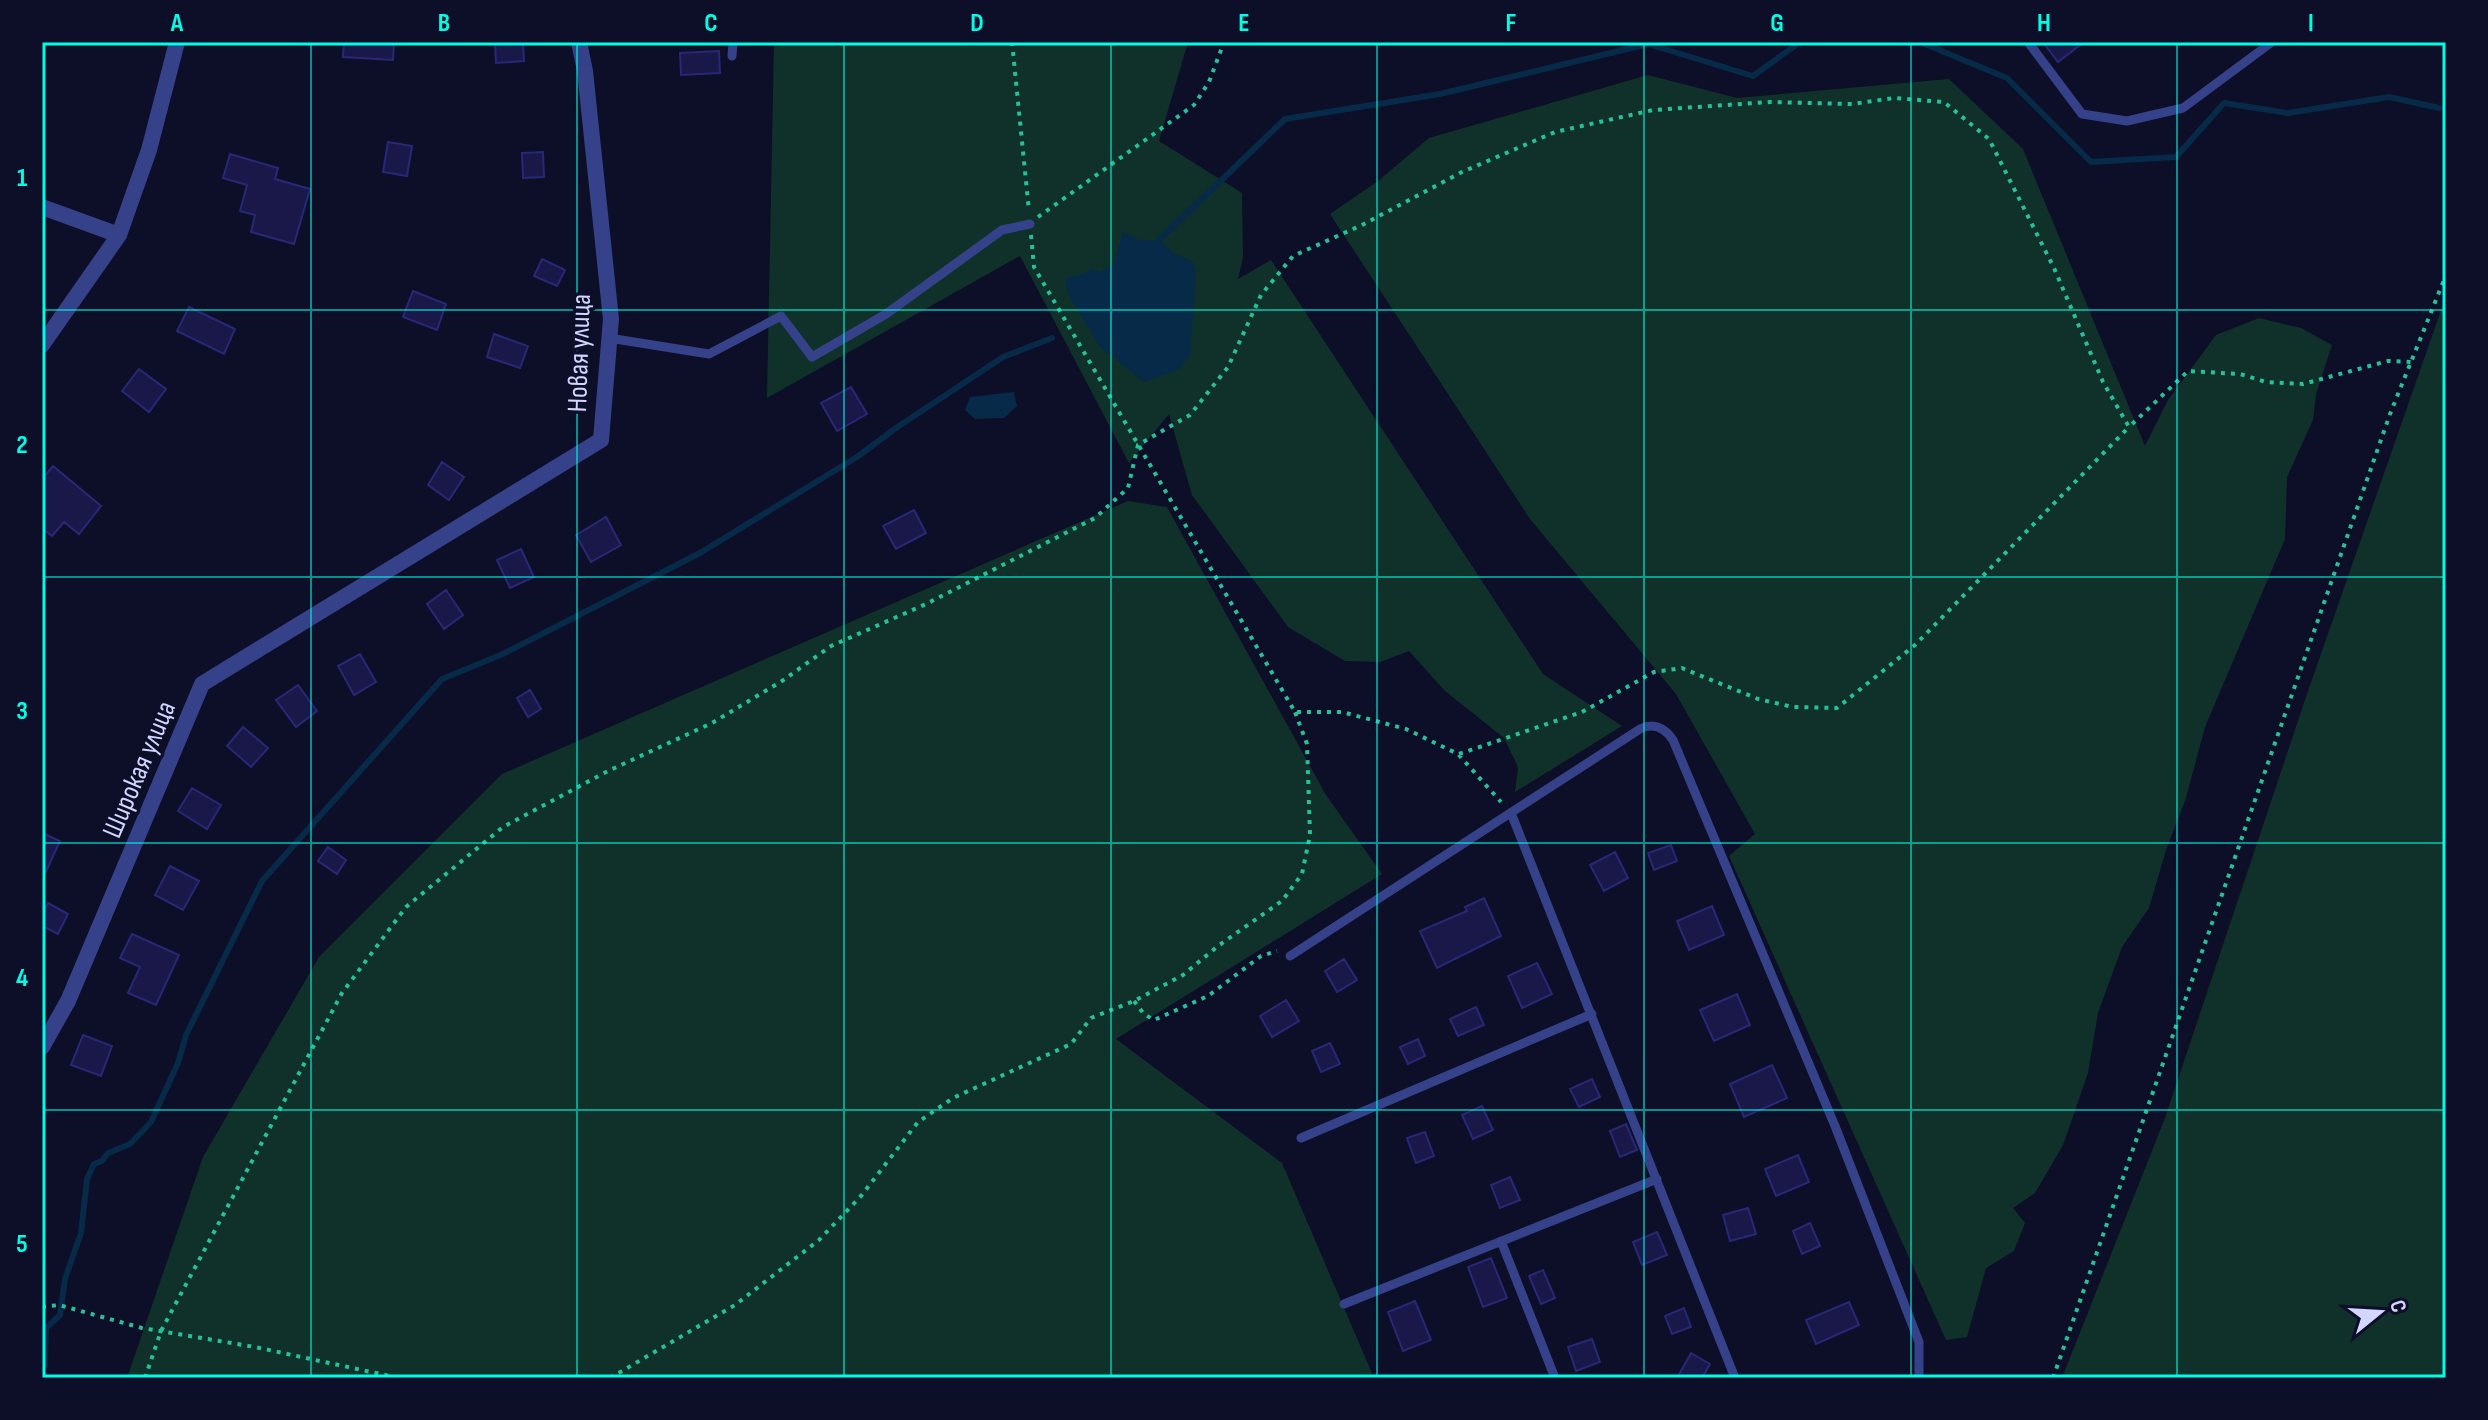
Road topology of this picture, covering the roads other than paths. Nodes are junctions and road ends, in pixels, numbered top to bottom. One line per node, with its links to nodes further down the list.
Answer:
1 (177, 42): 9 (street)
2 (579, 42): 10 (street, Новая улица)
3 (733, 42): 6 (lane)
4 (2028, 42): 5 (lane)
5 (2272, 42)
6 (732, 56)
7 (42, 207): 9 (street)
8 (1030, 224): 10 (lane)
9 (119, 235): 11 (street)
10 (609, 338): 12 (street, Новая улица)
11 (42, 345)
12 (365, 584): 16 (street, Широкая улица)
13 (1511, 813): 14 (lane); 15 (lane); 23 (lane)
14 (1290, 956)
15 (1592, 1014): 17 (lane); 18 (lane)
16 (42, 1047)
17 (1301, 1138)
18 (1657, 1179): 19 (lane); 22 (lane)
19 (1501, 1241): 20 (lane); 21 (lane)
20 (1344, 1304)
21 (1555, 1378)
22 (1735, 1378)
23 (1919, 1378)

